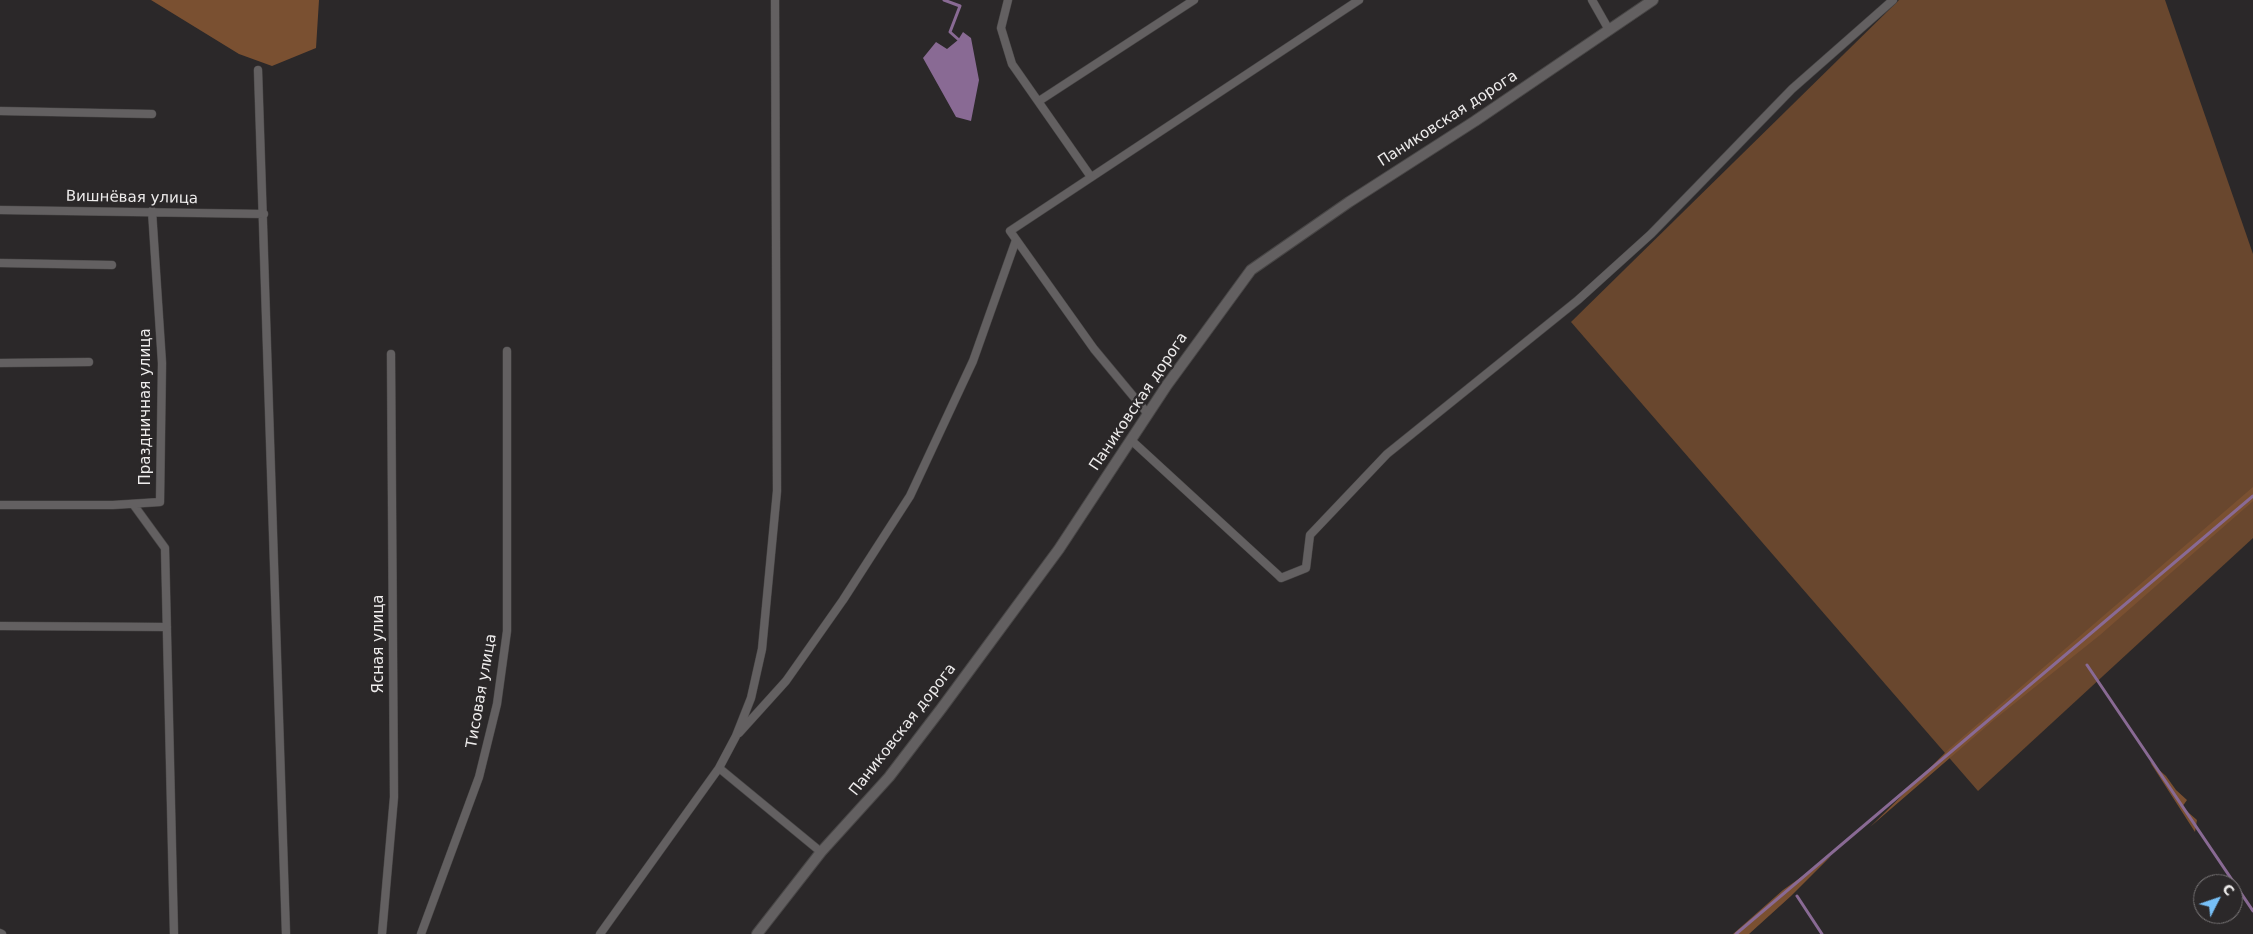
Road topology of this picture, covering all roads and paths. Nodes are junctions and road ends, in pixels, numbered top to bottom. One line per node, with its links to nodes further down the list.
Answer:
1 (775, 0): 30 (street)
2 (1008, 0): 10 (street)
3 (1194, 0): 10 (street)
4 (1359, 0): 13 (street)
5 (1592, 0): 8 (street)
6 (1653, 0): 8 (street, Паниковская дорога)
7 (1893, 0): 25 (street)
8 (1609, 30): 24 (street, Паниковская дорога)
9 (258, 70): 16 (street)
10 (1038, 101): 13 (street)
11 (0, 111): 12 (street)
12 (152, 114)
13 (1091, 177): 17 (street)
14 (0, 210): 15 (street, Вишнёвая улица)
15 (152, 211): 16 (street, Вишнёвая улица); 27 (street, Праздничная улица)
16 (264, 214): 34 (street)
17 (1016, 240): 24 (street); 30 (street)
18 (0, 262): 19 (street)
19 (112, 265)
20 (507, 351): 36 (street, Тисовая улица)
21 (391, 354): 35 (street, Ясная улица)
22 (89, 362): 23 (street)
23 (0, 364)
24 (1148, 414): 25 (street, Паниковская дорога)
25 (1131, 440): 32 (street, Паниковская дорога)
26 (0, 504): 27 (street, Праздничная улица)
27 (134, 504): 29 (street)
28 (0, 626): 29 (street)
29 (167, 627): 33 (street)
30 (736, 736): 31 (street)
31 (719, 768): 32 (street); 37 (street)
32 (821, 852): 38 (street, Паниковская дорога)
33 (174, 934)
34 (286, 934)
35 (382, 934)
36 (421, 934)
37 (600, 934)
38 (758, 934)

